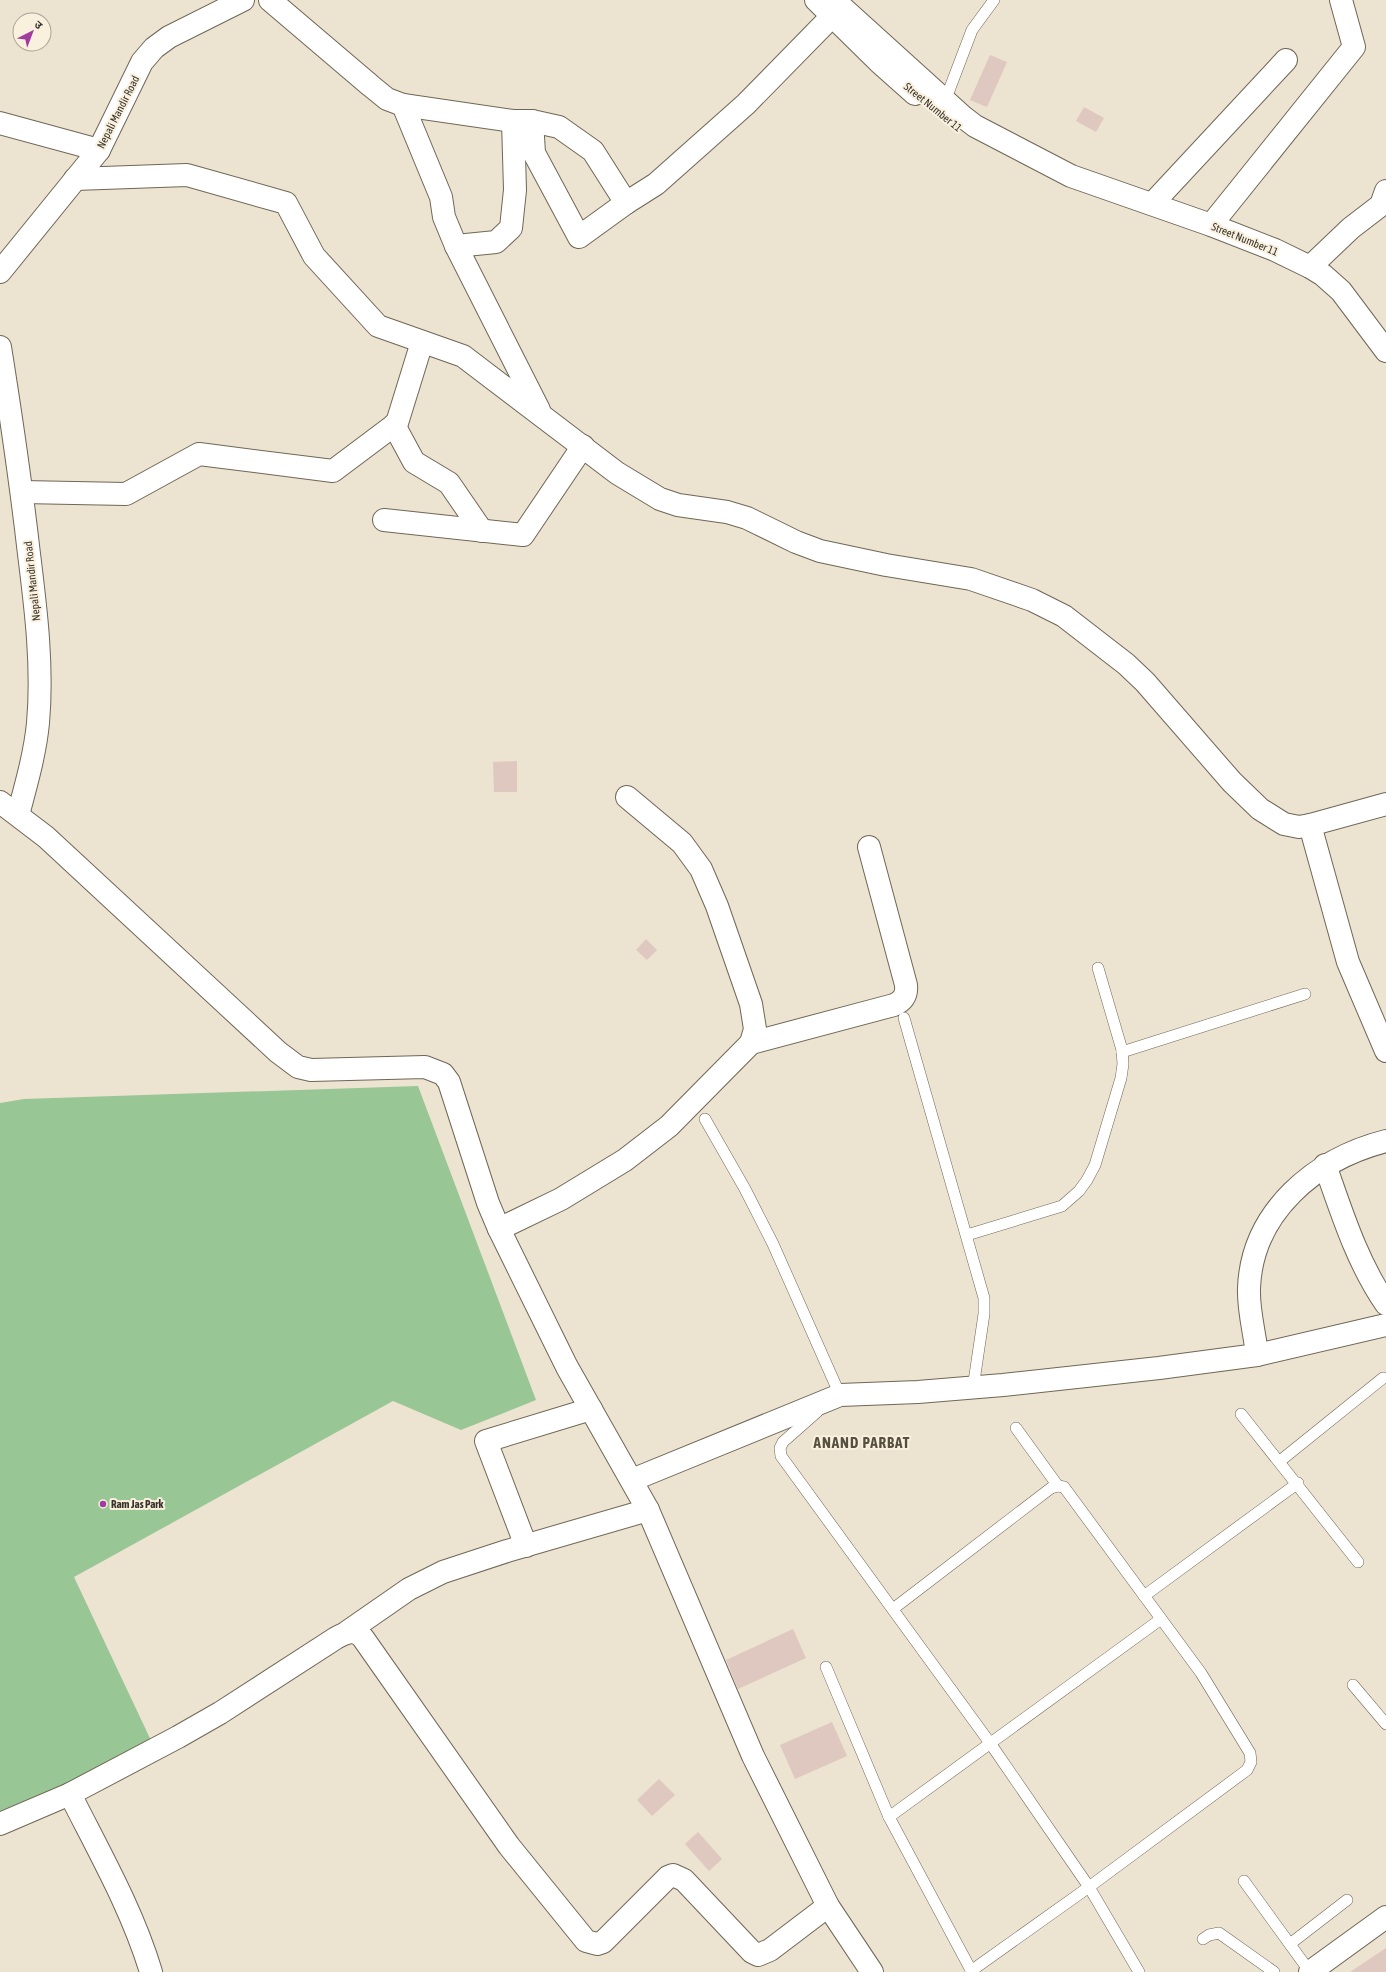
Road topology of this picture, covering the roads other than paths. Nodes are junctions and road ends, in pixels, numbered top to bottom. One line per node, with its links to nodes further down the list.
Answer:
1 (243, 0): 12 (street, Nepali Mandir Road)
2 (270, 0): 9 (street)
3 (816, 0): 6 (street, Street Number 11)
4 (994, 0): 8 (lane)
5 (1341, 0): 18 (street)
6 (838, 6): 8 (street, Street Number 11); 13 (street, Street Number 11); 16 (street)
7 (1286, 60): 17 (street)
8 (945, 101): 13 (street, Street Number 11)
9 (403, 105): 10 (street); 19 (street)
10 (522, 121): 16 (street); 16 (street); 19 (street)
11 (0, 123): 12 (street)
12 (99, 150): 14 (street, Nepali Mandir Road)
13 (1071, 176): 17 (street, Street Number 11)
14 (75, 179): 21 (street, Nepali Mandir Road); 22 (street)
15 (1386, 191): 20 (street)
16 (626, 203)
17 (1153, 203): 18 (street, Street Number 11)
18 (1211, 225): 20 (street, Street Number 11)
19 (456, 246): 25 (street)
20 (1310, 267): 24 (street, Street Number 11)
21 (0, 272)
22 (422, 342): 25 (street); 26 (street)
23 (0, 346): 28 (street, Nepali Mandir Road)
24 (1386, 351)
25 (541, 415): 27 (street)
26 (394, 425): 28 (street); 30 (street)
27 (583, 446): 30 (street); 35 (street)
28 (22, 492): 34 (street, Nepali Mandir Road)
29 (384, 520): 30 (street)
30 (482, 531)
31 (627, 797): 40 (street)
32 (0, 802): 34 (street)
33 (1386, 804): 35 (street)
34 (18, 815): 46 (street)
35 (1310, 825): 41 (street)
36 (869, 847): 40 (street)
37 (1098, 968): 42 (lane)
38 (1305, 994): 42 (lane)
39 (904, 1018): 47 (lane)
40 (751, 1043): 46 (street)
41 (1386, 1051)
42 (1122, 1052): 47 (lane)
43 (706, 1119): 53 (lane)
44 (1386, 1142): 45 (street)
45 (1325, 1166): 48 (street); 50 (street)
46 (499, 1229): 54 (street)
47 (967, 1235): 52 (lane)
48 (1386, 1304)
49 (1386, 1325): 50 (street)
50 (1257, 1355): 52 (street)
51 (1383, 1378): 57 (lane)
52 (973, 1388): 53 (street)
53 (836, 1397): 58 (street); 65 (lane)
54 (591, 1409): 58 (street); 62 (street)
55 (1241, 1414): 57 (lane)
56 (1016, 1428): 60 (lane)
57 (1280, 1461): 59 (lane)
58 (632, 1480): 61 (street)
59 (1298, 1483): 63 (lane); 64 (lane)
60 (1058, 1486): 64 (lane); 65 (lane)
61 (648, 1510): 62 (street); 78 (street)
62 (526, 1546): 67 (street)
63 (1358, 1562)
64 (1144, 1596): 66 (lane)
65 (893, 1609): 71 (lane)
66 (1161, 1619): 71 (lane); 76 (lane)
67 (348, 1632): 72 (street); 78 (street)
68 (826, 1667): 73 (lane)
69 (1353, 1685): 70 (lane)
70 (1386, 1724)
71 (990, 1743): 73 (lane); 76 (lane)
72 (70, 1794): 74 (street); 83 (street)
73 (889, 1817): 82 (lane)
74 (0, 1824)
75 (1244, 1881): 81 (lane)
76 (1089, 1887): 82 (lane); 85 (lane)
77 (1347, 1900): 81 (lane)
78 (828, 1906): 84 (street)
79 (1386, 1917): 87 (street)
80 (1203, 1939): 86 (lane)
81 (1290, 1944): 87 (lane)
82 (971, 1971)
83 (151, 1972)
84 (872, 1972)
85 (1139, 1972)
86 (1274, 1972)
87 (1310, 1972)

